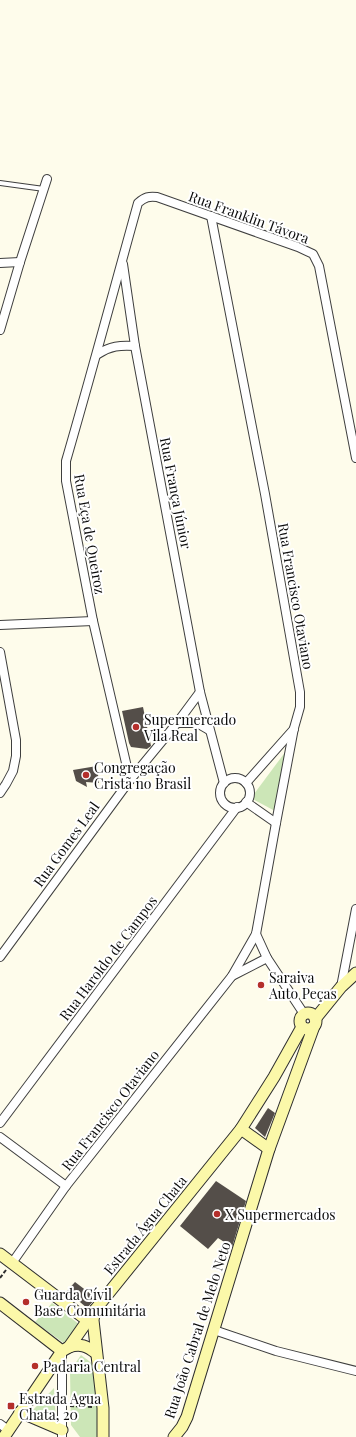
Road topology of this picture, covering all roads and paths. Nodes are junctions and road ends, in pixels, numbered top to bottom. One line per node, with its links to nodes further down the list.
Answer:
1 (46, 179): 3 (street)
2 (0, 183): 3 (lane)
3 (44, 189): 7 (street)
4 (138, 203): 5 (street, Rua Franklin Távora); 6 (street, Rua Eça de Queiroz)
5 (211, 216): 12 (street, Rua Franklin Távora); 18 (street, Rua Francisco Otaviano)
6 (122, 260): 10 (street, Rua França Júnior); 11 (street, Rua Eça de Queiroz)
7 (20, 262): 8 (street); 9 (street)
8 (0, 263)
9 (0, 330)
10 (134, 346): 11 (street); 16 (street, Rua França Júnior)
11 (98, 354): 13 (street, Rua Eça de Queiroz)
12 (356, 458)
13 (93, 621): 14 (street); 20 (street, Rua Eça de Queiroz)
14 (0, 625)
15 (0, 652): 23 (street)
16 (200, 692): 17 (street, Rua Gomes Leal); 19 (street, Rua França Júnior)
17 (177, 723): 19 (street); 20 (street, Rua Gomes Leal)
18 (294, 728): 22 (street); 26 (street, Rua Francisco Otaviano)
19 (209, 730): 21 (street, Rua França Júnior)
20 (130, 780): 30 (street, Rua Gomes Leal)
21 (224, 783): 22 (street); 25 (street)
22 (246, 783): 24 (street)
23 (0, 793)
24 (246, 802): 25 (street); 26 (street)
25 (237, 807): 36 (street, Rua Haroldo de Campos)
26 (276, 823): 29 (street, Rua Francisco Otaviano)
27 (356, 909): 28 (street)
28 (354, 932): 34 (street)
29 (256, 934): 31 (street); 33 (street, Rua Francisco Otaviano)
30 (0, 957)
31 (267, 958): 33 (street, Rua Francisco Otaviano); 35 (street)
32 (356, 973): 34 (street, Rua João Cabral de Melo Neto)
33 (232, 976): 40 (street, Rua Francisco Otaviano)
34 (341, 987): 35 (street, Rua João Cabral de Melo Neto)
35 (310, 1018): 37 (street, Estrada Água Chata); 39 (street, Rua João Cabral de Melo Neto)
36 (0, 1123)
37 (240, 1129): 39 (street); 44 (street, Estrada Água Chata)
38 (0, 1137): 40 (street)
39 (269, 1150): 46 (street, Rua João Cabral de Melo Neto)
40 (66, 1186): 42 (street, Rua Francisco Otaviano)
41 (0, 1254): 42 (street)
42 (12, 1263): 45 (street)
43 (0, 1303): 47 (street)
44 (96, 1310): 45 (street, Estrada Água Chata); 48 (street)
45 (87, 1320): 47 (street, Estrada Água Chata)
46 (214, 1330): 49 (street); 56 (street, Rua João Cabral de Melo Neto)
47 (65, 1349): 48 (street); 50 (street); 52 (street, Estrada Água Chata)
48 (96, 1353): 51 (street)
49 (356, 1370)
50 (62, 1406): 51 (path); 54 (street)
51 (103, 1408): 55 (street)
52 (20, 1412): 53 (street, Estrada Água Chata); 54 (street)
53 (4, 1430)
54 (62, 1433)
55 (102, 1437)
56 (174, 1437)

